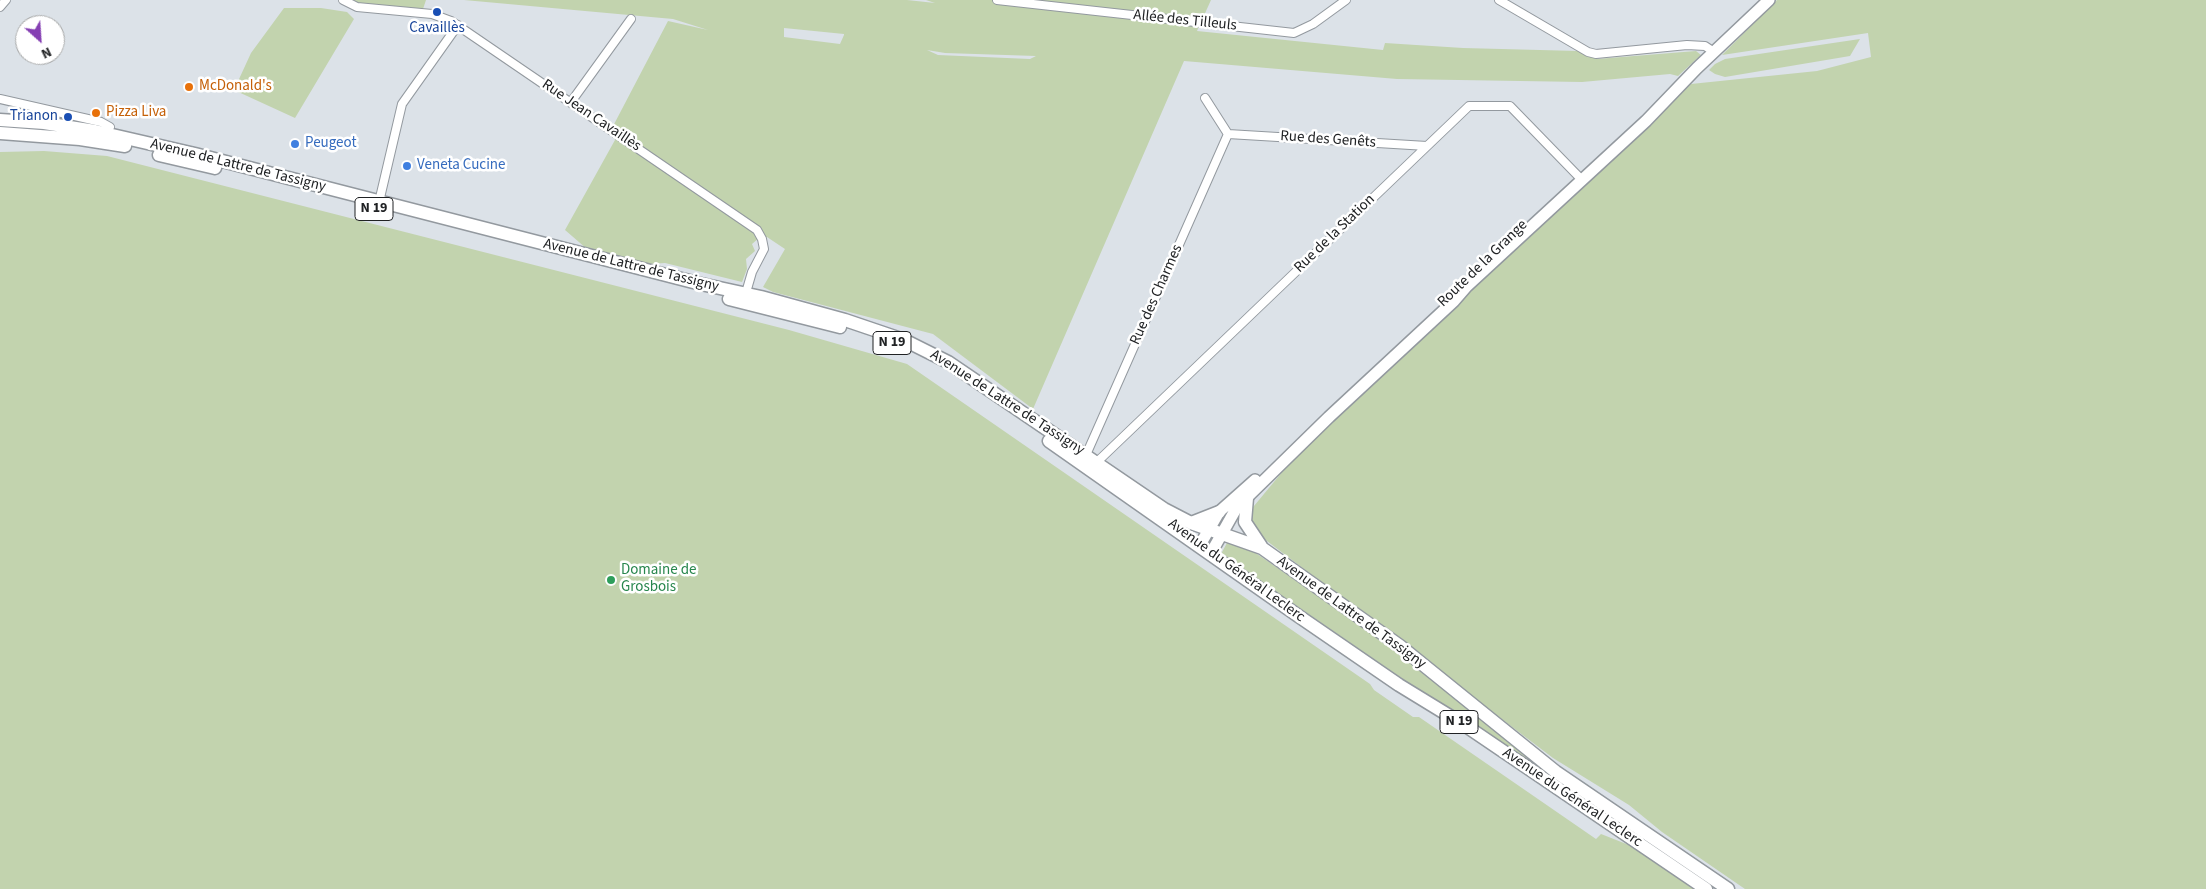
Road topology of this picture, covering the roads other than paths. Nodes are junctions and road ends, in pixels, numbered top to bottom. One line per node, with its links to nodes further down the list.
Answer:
1 (6, 0): 7 (street)
2 (343, 0): 9 (street, Rue Jean Cavaillès)
3 (997, 0): 4 (street, Allée des Tilleuls)
4 (1346, 0)
5 (1499, 0): 10 (street)
6 (1763, 1): 10 (main road, Route de la Grange)
7 (0, 7)
8 (631, 19): 13 (street)
9 (458, 25): 13 (street, Rue Jean Cavaillès); 20 (street)
10 (1712, 51): 19 (main road, Route de la Grange)
11 (1205, 98): 17 (street)
12 (0, 99): 15 (street)
13 (571, 102): 21 (street, Rue Jean Cavaillès)
14 (0, 120): 20 (main road, Avenue de Lattre de Tassigny / N 19)
15 (110, 126)
16 (0, 133): 21 (main road, N 19)
17 (1228, 134): 18 (street, Rue des Genêts); 22 (street, Rue des Charmes)
18 (1428, 146): 19 (street, Rue de la Station); 22 (street, Rue de la Station)
19 (1579, 177): 23 (main road, Route de la Grange)
20 (379, 202): 21 (main road, Avenue de Lattre de Tassigny / N 19)
21 (744, 298): 22 (main road, Avenue de Lattre de Tassigny / N 19); 28 (main road, Avenue du Général Leclerc / N 19)
22 (1091, 459): 25 (main road, Avenue de Lattre de Tassigny / N 19)
23 (1244, 495): 24 (main road, Route de la Grange); 27 (main road, Route de la Grange); 29 (main road)
24 (1219, 512): 25 (main road); 26 (main road, Route de la Grange)
25 (1191, 523): 26 (main road, Avenue de Lattre de Tassigny / N 19)
26 (1209, 529): 27 (main road, Avenue de Lattre de Tassigny / N 19); 28 (main road, Route de la Grange)
27 (1222, 532): 29 (main road, Avenue de Lattre de Tassigny / N 19); 30 (main road, Route de la Grange)
28 (1200, 545): 30 (main road, Avenue du Général Leclerc / N 19)
29 (1262, 548): 32 (main road, Avenue de Lattre de Tassigny / N 19)
30 (1211, 553): 31 (main road, Avenue du Général Leclerc / N 19)
31 (1706, 889)
32 (1728, 889)

